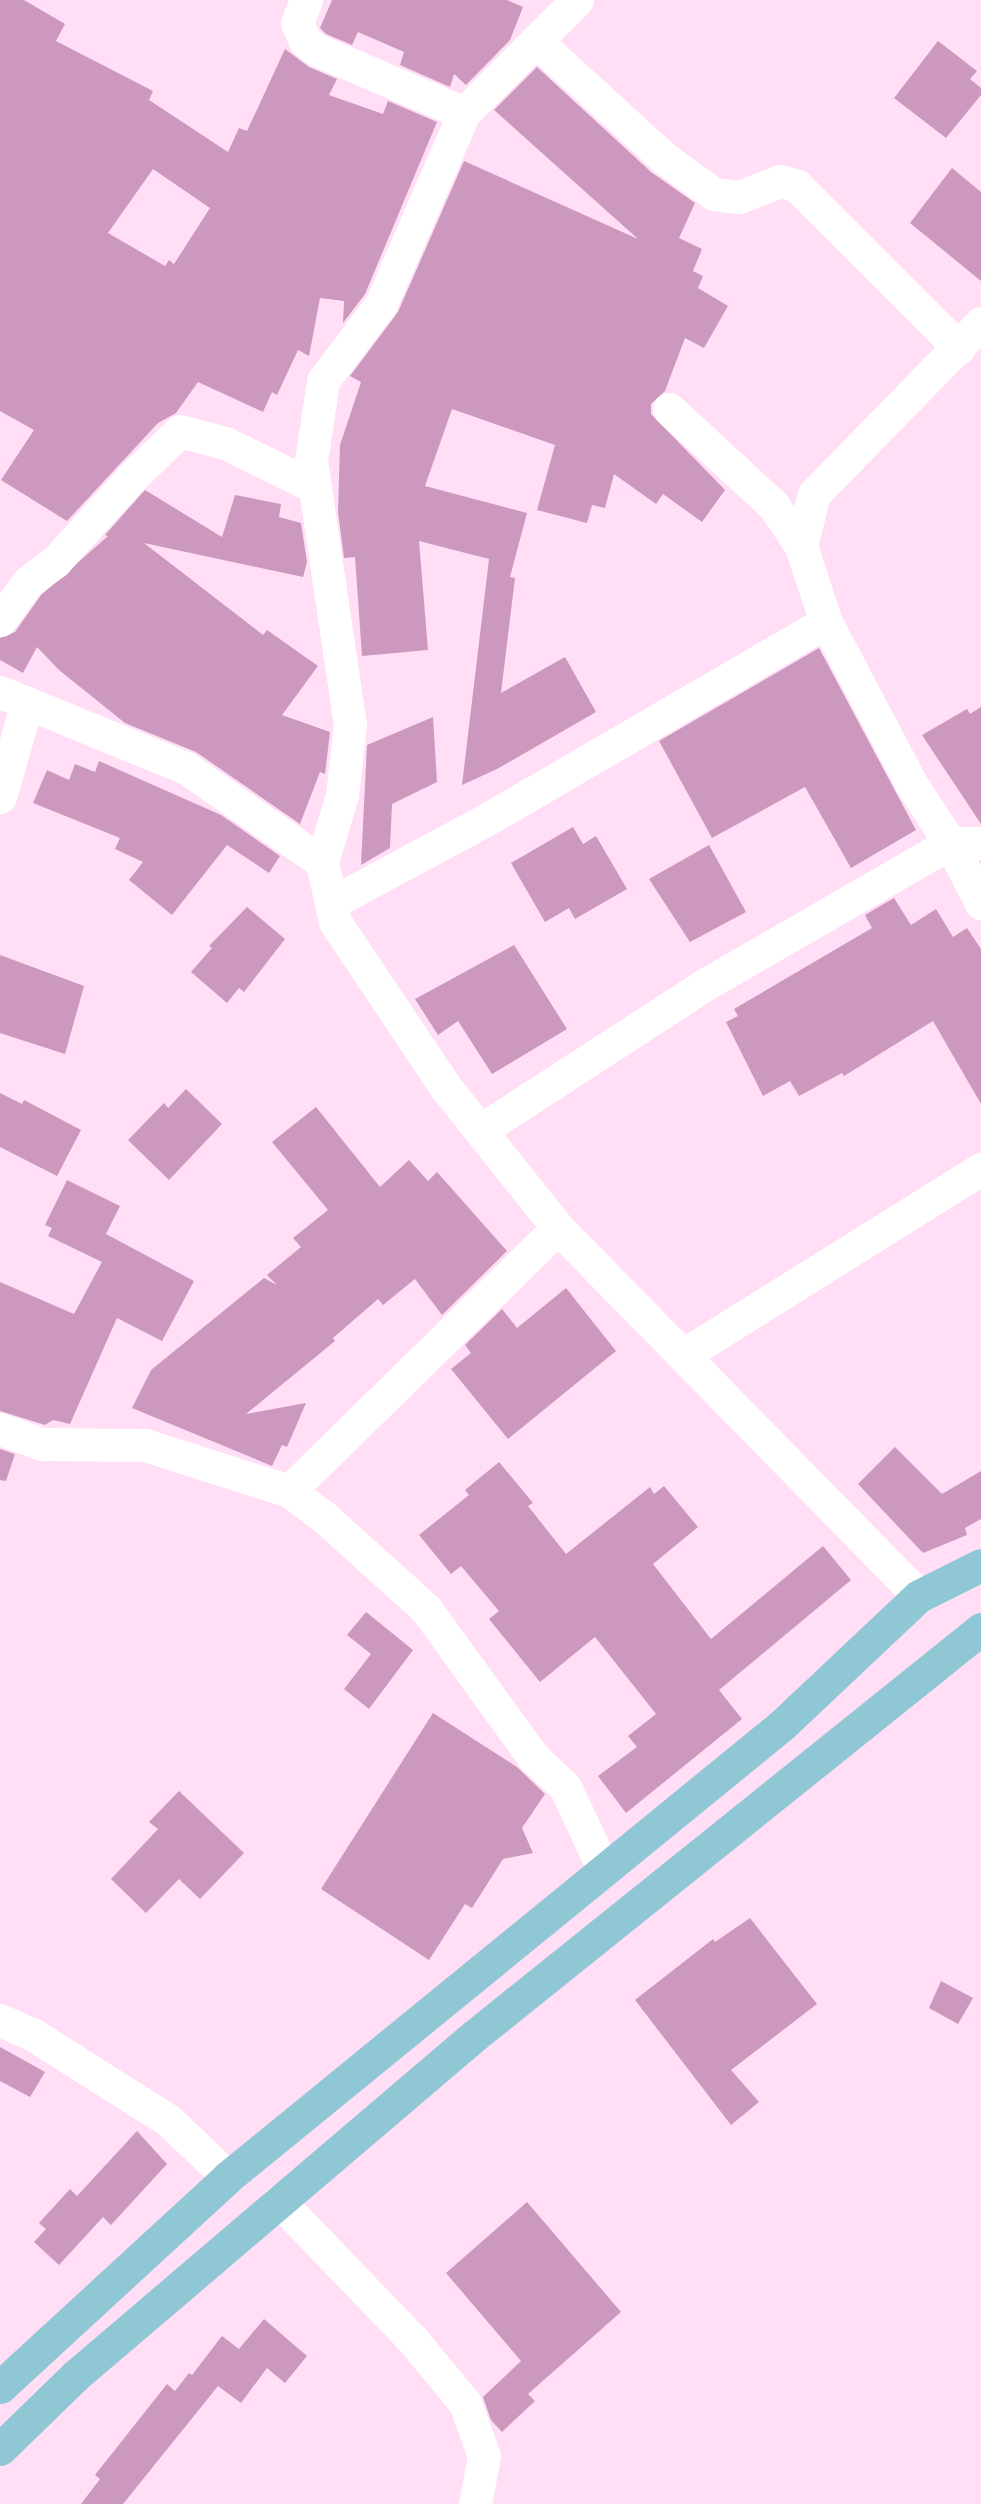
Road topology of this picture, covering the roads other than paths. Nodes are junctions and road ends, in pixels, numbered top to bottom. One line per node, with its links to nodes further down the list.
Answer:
1 (306, 0): 4 (street)
2 (577, 0): 3 (street)
3 (536, 41): 4 (street); 6 (street)
4 (464, 113): 8 (street)
5 (981, 324): 6 (street)
6 (959, 348): 9 (street)
7 (669, 409): 9 (street)
8 (313, 486): 10 (street); 15 (street)
9 (801, 546): 11 (street)
10 (0, 620)
11 (826, 622): 14 (street); 16 (street)
12 (13, 698): 13 (street); 15 (street)
13 (0, 797)
14 (965, 843): 17 (street); 18 (street)
15 (322, 862): 16 (street)
16 (331, 903): 18 (street)
17 (981, 903)
18 (481, 1130): 20 (street)
19 (981, 1169): 21 (street)
20 (558, 1228): 21 (street); 23 (street)
21 (683, 1355): 25 (street)
22 (0, 1429): 23 (street)
23 (289, 1491): 27 (street)
24 (981, 1565): 25 (main road)
25 (919, 1596): 27 (main road)
26 (981, 1629): 30 (main road)
27 (603, 1868): 29 (main road)
28 (0, 2020): 29 (street)
29 (228, 2177): 31 (main road)
30 (279, 2201): 32 (main road); 33 (street)
31 (0, 2387)
32 (0, 2449)
33 (476, 2504)

